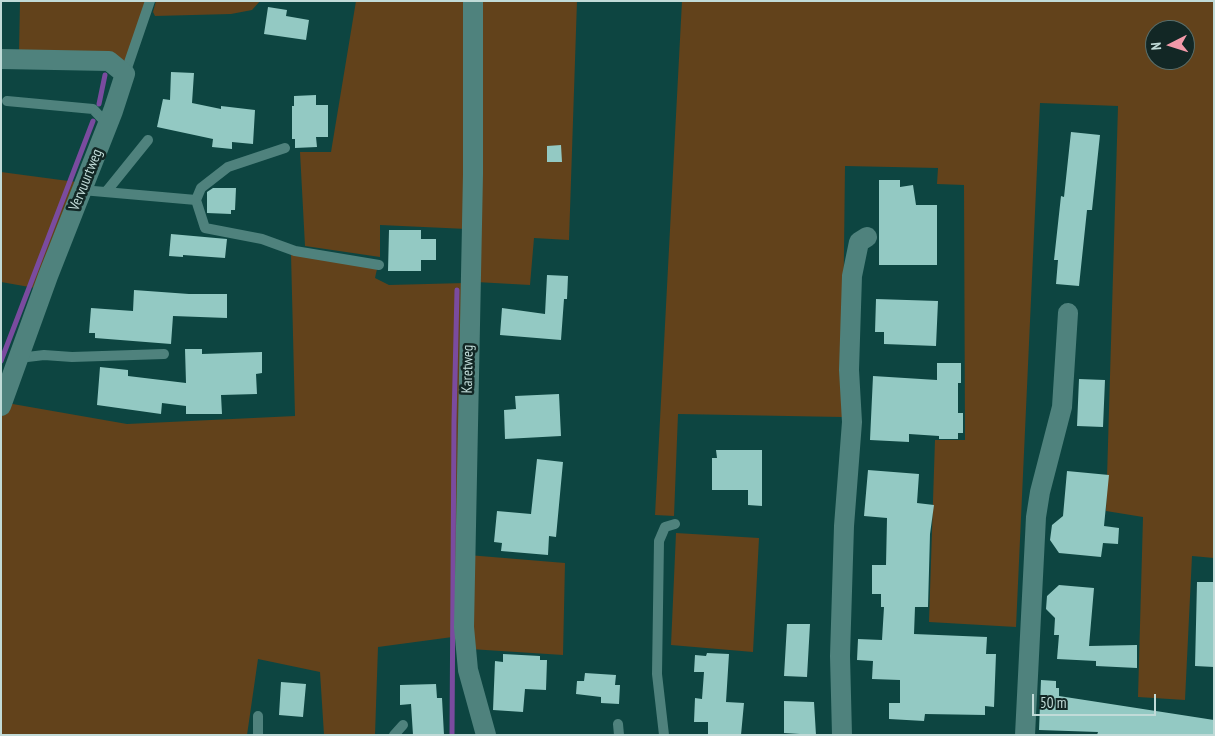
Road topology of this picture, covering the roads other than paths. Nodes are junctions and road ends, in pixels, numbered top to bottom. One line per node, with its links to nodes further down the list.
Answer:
1 (150, 1): 4 (lane)
2 (472, 1): 24 (street, Karetweg)
3 (1, 60): 4 (street)
4 (125, 74): 6 (street, Vervuurtweg)
5 (7, 101): 6 (lane)
6 (108, 125): 9 (street, Vervuurtweg)
7 (148, 140): 10 (lane)
8 (284, 148): 11 (lane)
9 (82, 190): 10 (lane); 16 (street, Vervuurtweg)
10 (106, 192): 11 (lane)
11 (196, 200): 13 (lane)
12 (867, 237): 27 (street)
13 (379, 265)
14 (1068, 313): 28 (street)
15 (164, 354): 16 (lane)
16 (18, 358): 17 (street, Vervuurtweg)
17 (3, 394)
18 (675, 524): 26 (lane)
19 (258, 716): 22 (lane)
20 (618, 724): 25 (lane)
21 (404, 725): 23 (lane)
22 (258, 735)
23 (394, 735)
24 (486, 735)
25 (619, 735)
26 (664, 735)
27 (842, 735)
28 (1025, 735)

